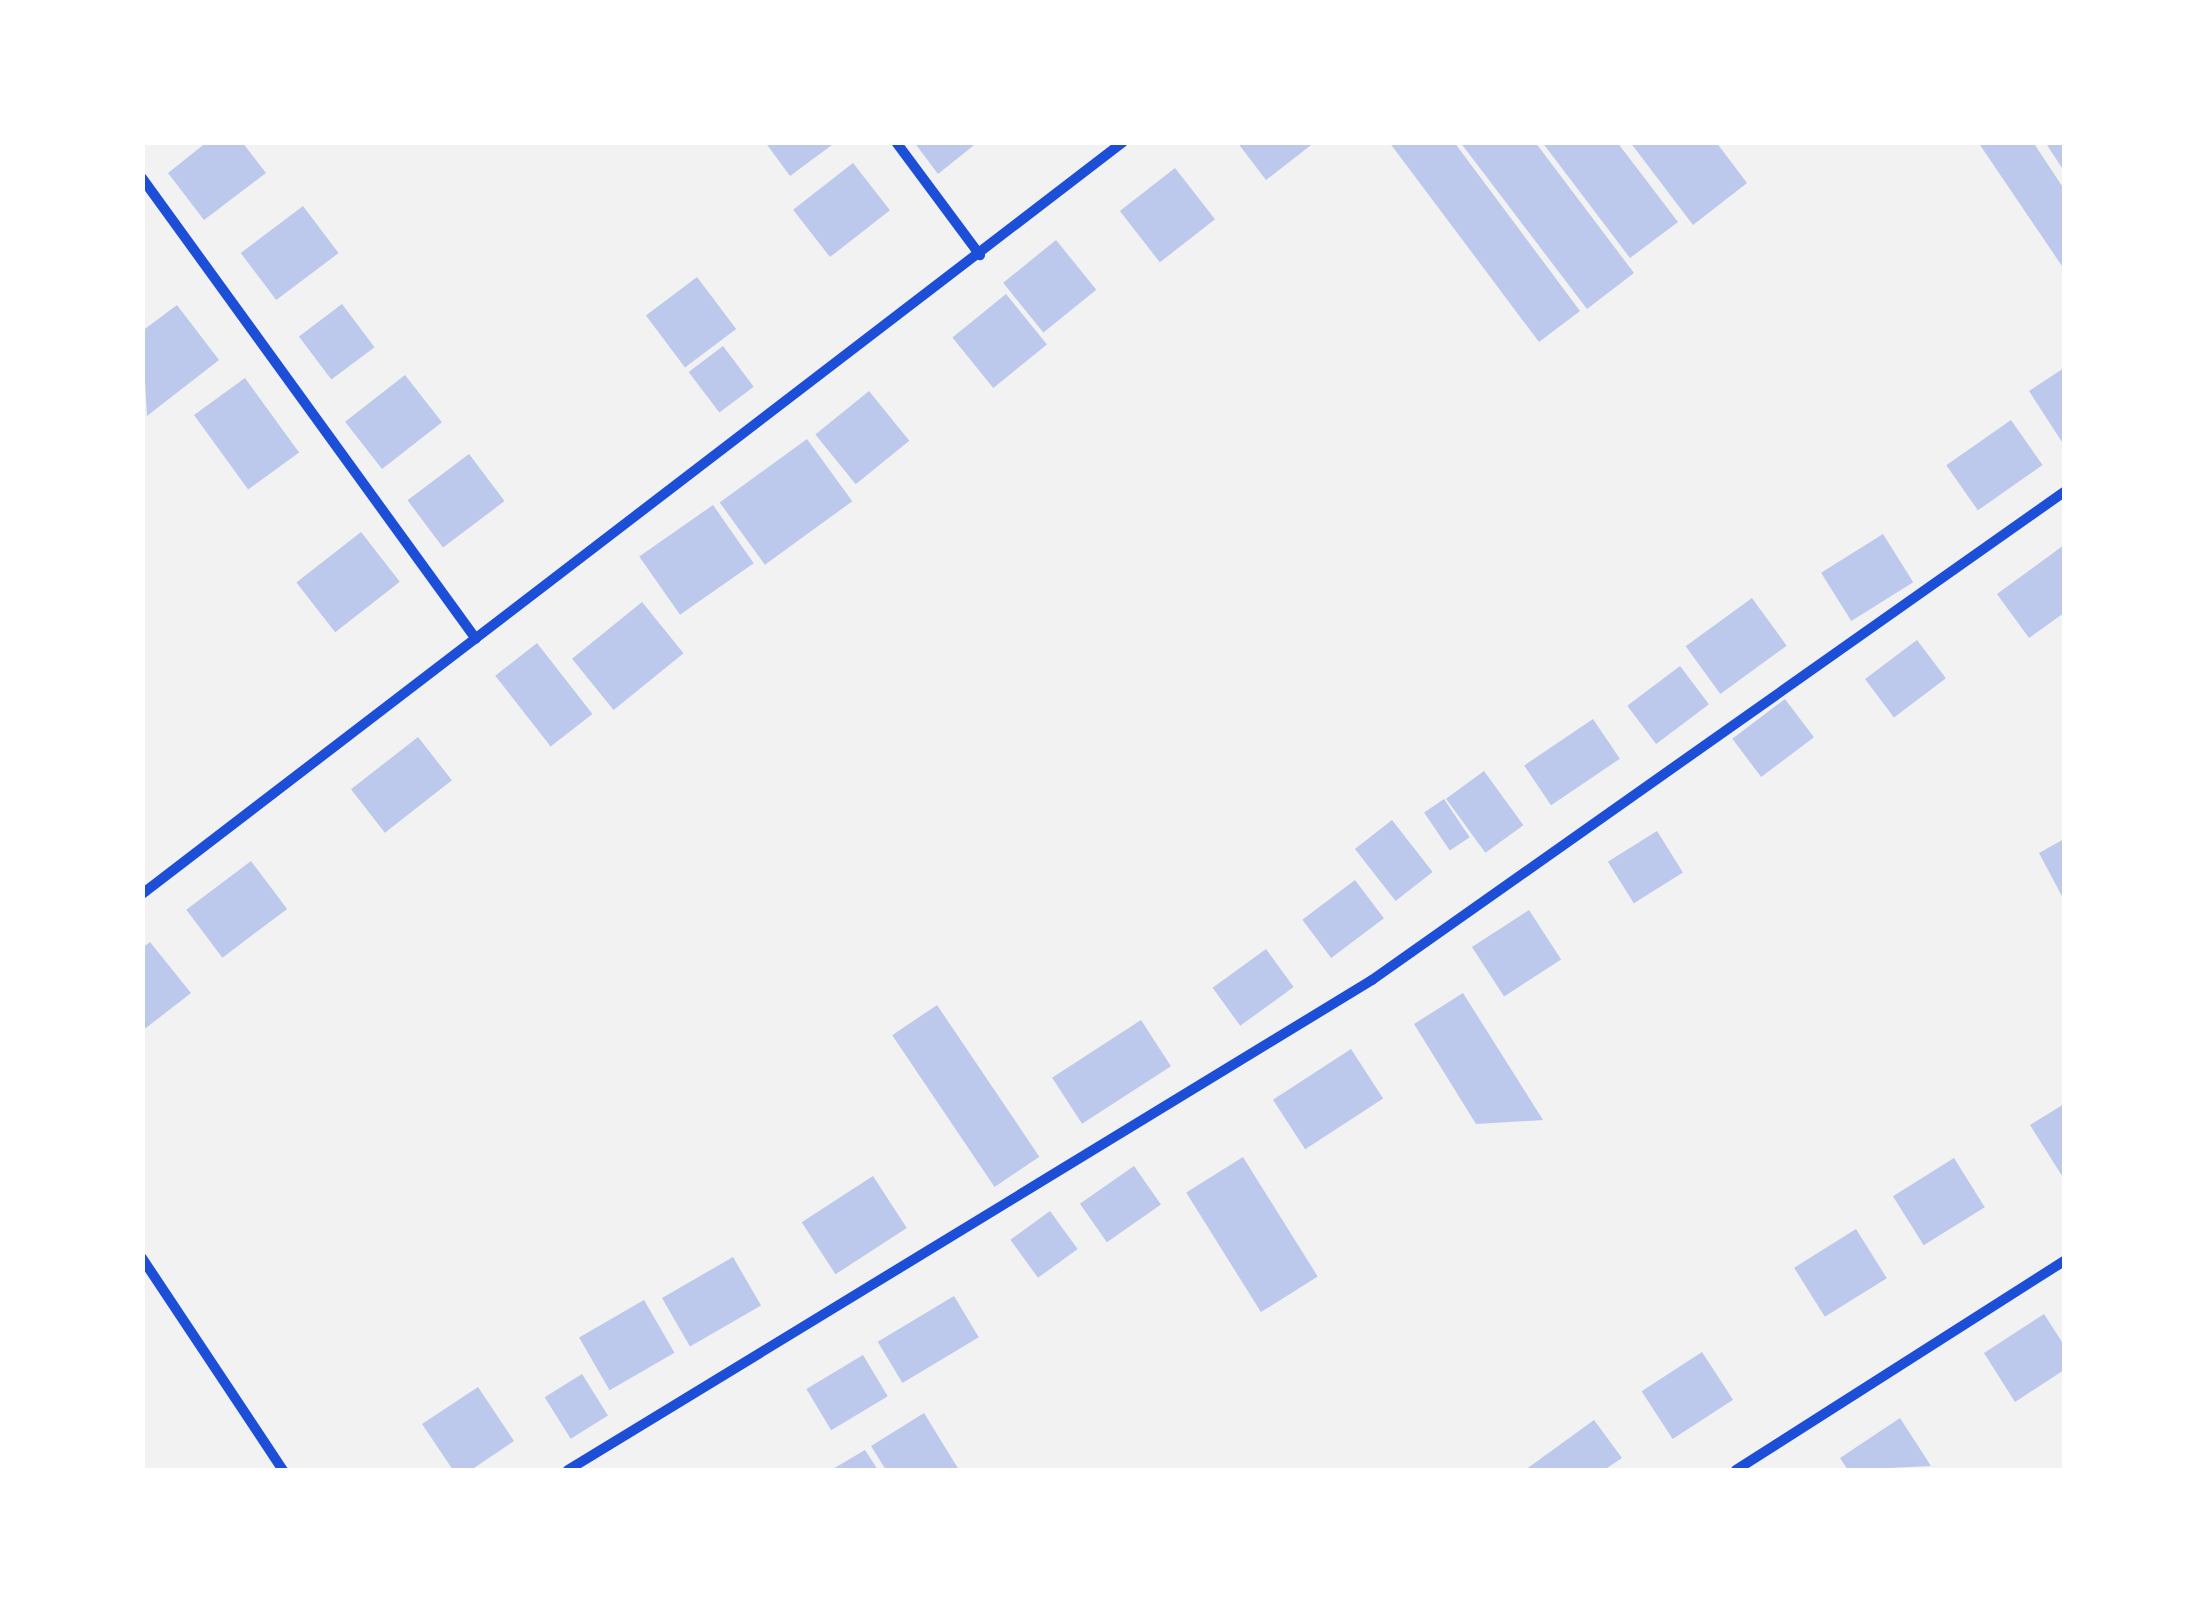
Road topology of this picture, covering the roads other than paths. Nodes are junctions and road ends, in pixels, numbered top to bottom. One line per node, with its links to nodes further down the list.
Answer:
1 (896, 142): 4 (street)
2 (1123, 142): 4 (street)
3 (142, 178): 6 (street)
4 (980, 256): 6 (street)
5 (2064, 492): 11 (street)
6 (476, 639): 7 (street)
7 (142, 894)
8 (142, 1258): 10 (street)
9 (2064, 1260): 12 (street)
10 (283, 1470)
11 (568, 1470)
12 (1736, 1470)

